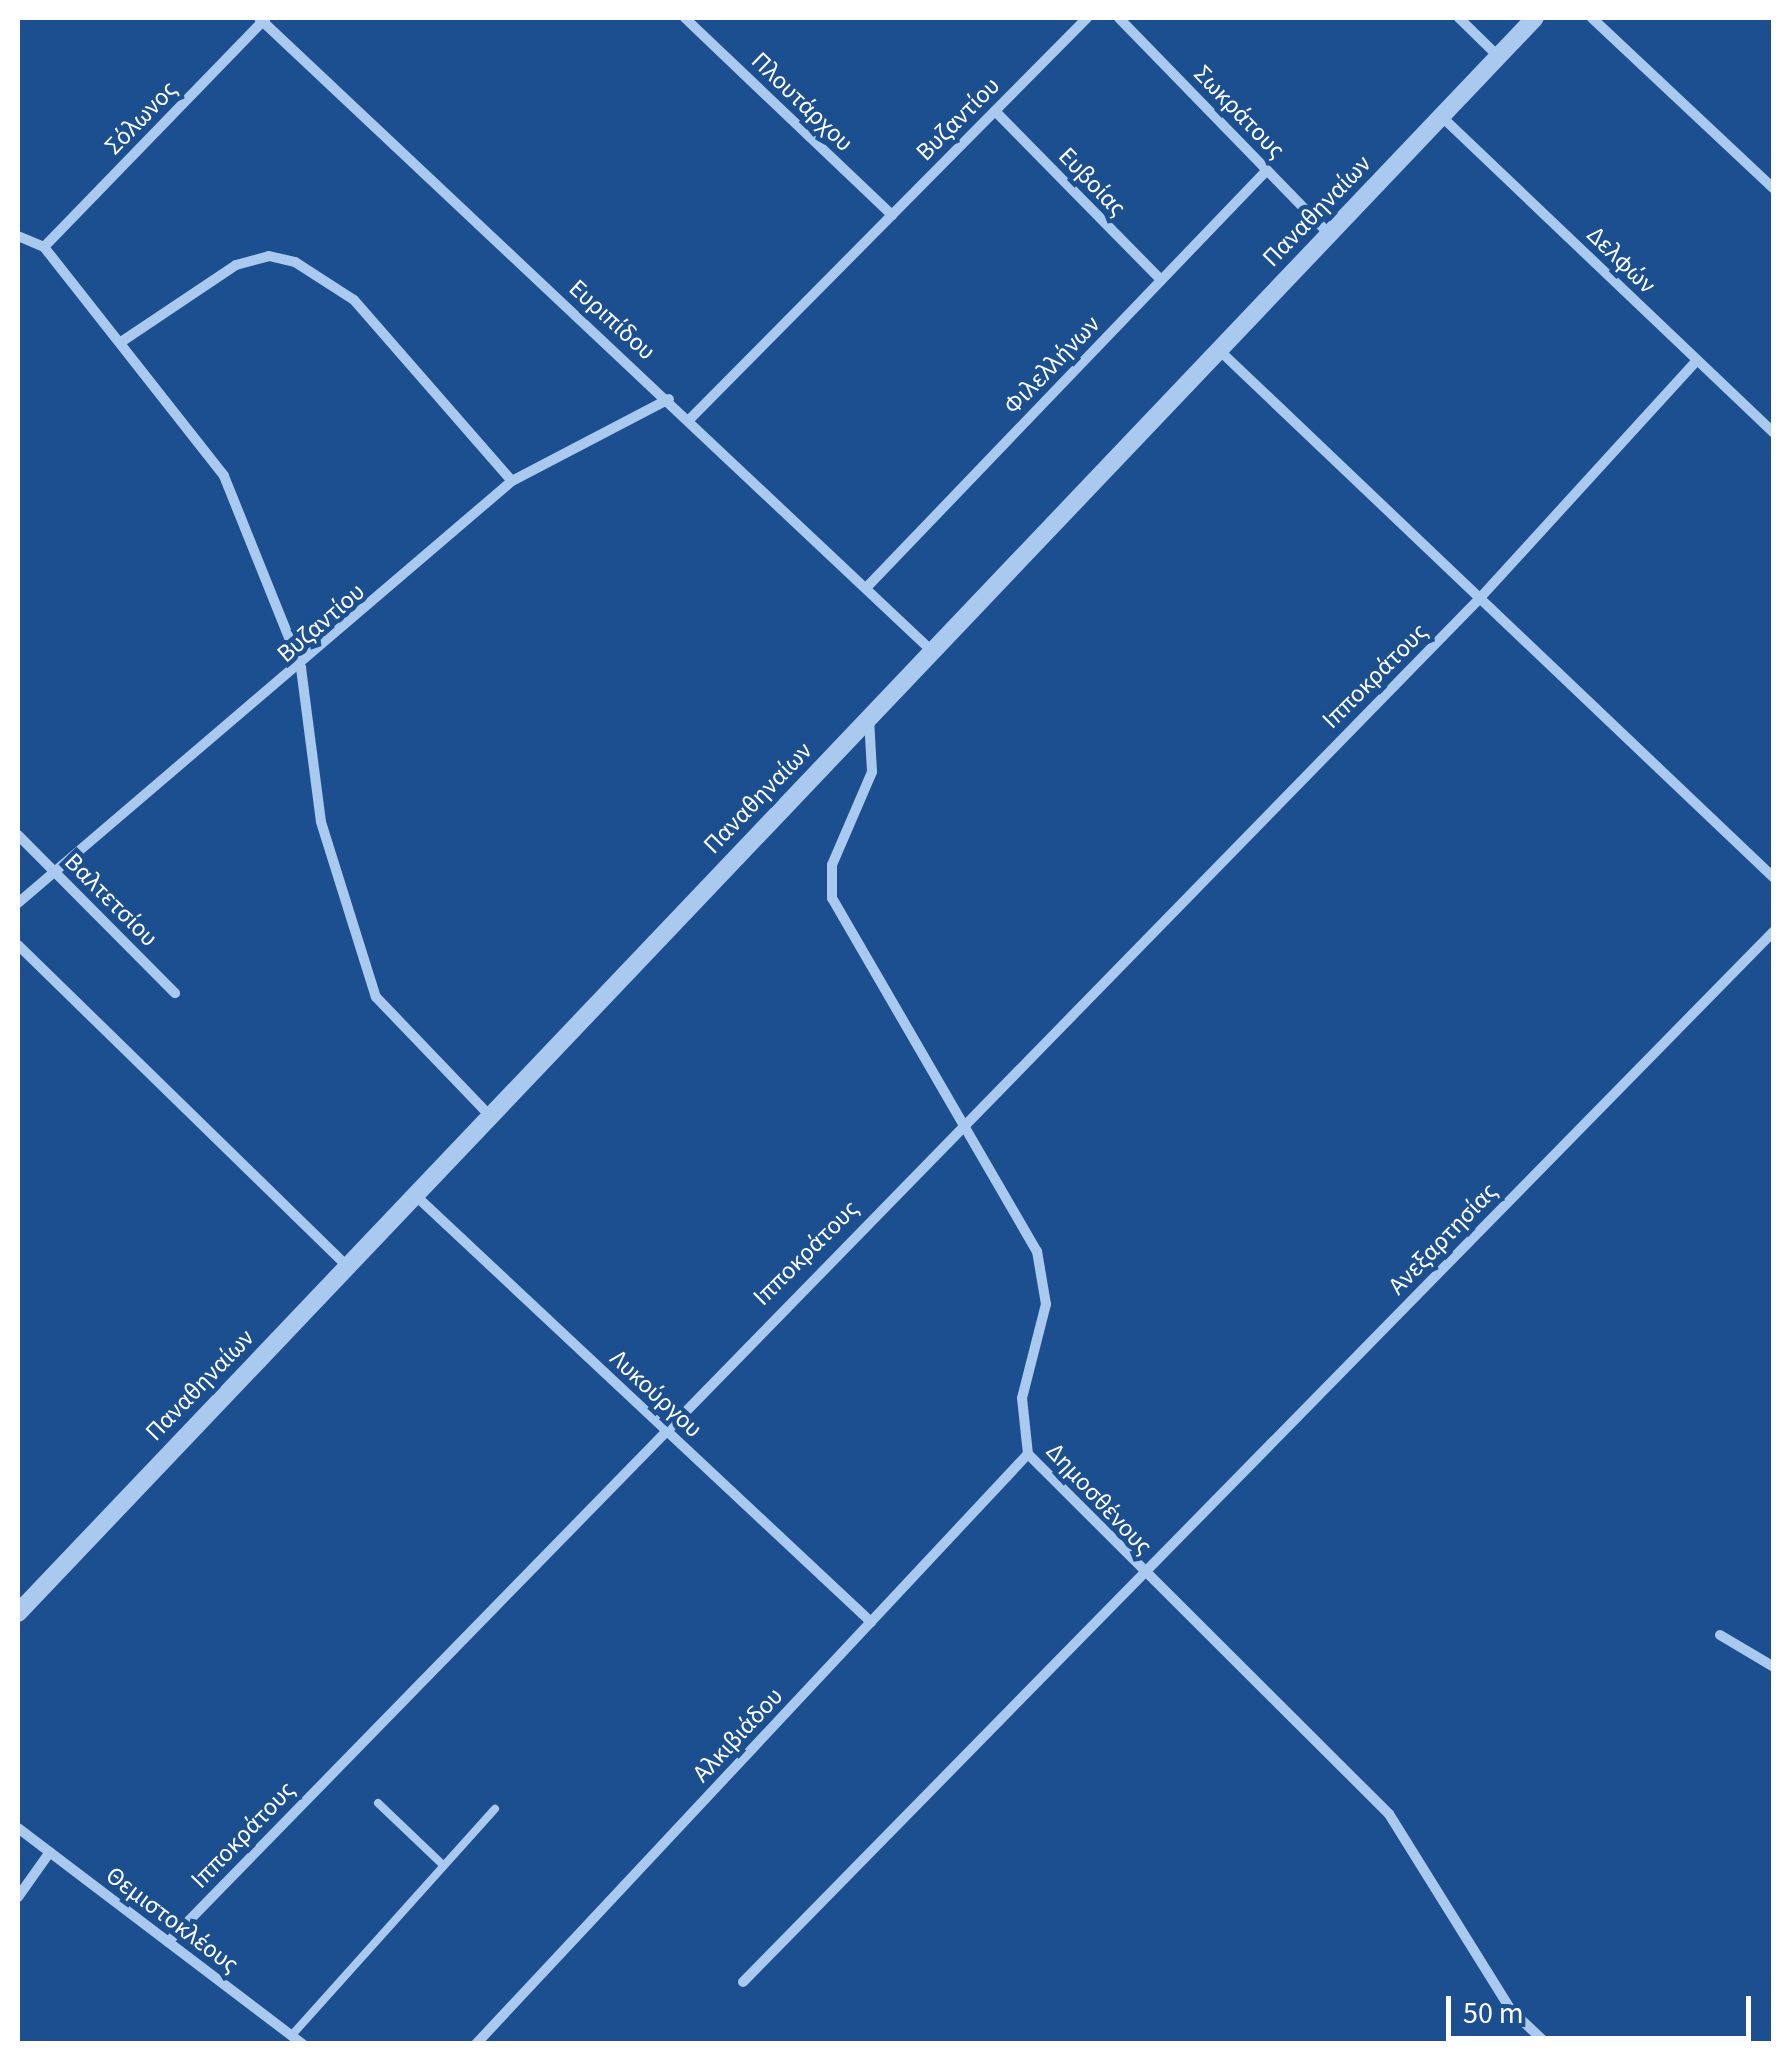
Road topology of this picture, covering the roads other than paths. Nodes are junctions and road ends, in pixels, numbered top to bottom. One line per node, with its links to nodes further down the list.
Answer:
1 (263, 18): 16 (street, Σόλωνος); 21 (street, Ευριπίδου)
2 (685, 18): 13 (street, Πλουτάρχου)
3 (1088, 18): 9 (street, Βυζαντίου)
4 (1119, 18): 11 (street, Σωκράτους)
5 (1460, 18): 8 (street)
6 (1536, 18): 8 (street, Παναθηναίων)
7 (1592, 18): 12 (street)
8 (1498, 56): 10 (street, Παναθηναίων)
9 (995, 111): 13 (street, Βυζαντίου); 17 (street, Ευβοίας)
10 (1441, 116): 14 (street, Παναθηναίων); 20 (street, Δελφών)
11 (1267, 170): 14 (street, Σωκράτους); 17 (street, Φιλελλήνων)
12 (1774, 189)
13 (892, 215): 22 (street, Βυζαντίου)
14 (1330, 234): 19 (street, Παναθηναίων)
15 (18, 236): 16 (street)
16 (44, 247): 18 (street)
17 (1161, 280): 25 (street, Φιλελλήνων)
18 (124, 340): 24 (street); 28 (street)
19 (1219, 350): 26 (street); 27 (street, Παναθηναίων)
20 (1697, 360): 23 (street, Δελφών); 26 (street, Ιπποκράτους)
21 (669, 399): 22 (street, Ευριπίδου); 24 (street, Βυζαντίου)
22 (689, 420): 25 (street, Ευριπίδου)
23 (1774, 433)
24 (512, 481): 28 (street, Βυζαντίου)
25 (866, 588): 27 (street, Ευριπίδου)
26 (1480, 598): 32 (street); 38 (street, Ιπποκράτους)
27 (932, 651): 29 (street, Παναθηναίων)
28 (302, 668): 31 (street, Βυζαντίου); 37 (street)
29 (869, 718): 37 (street, Παναθηναίων); 38 (street, Δημοσθένους)
30 (18, 835): 31 (street, Βαλτετσίου)
31 (51, 868): 33 (street, Βυζαντίου); 36 (street, Βαλτετσίου)
32 (1774, 878)
33 (18, 903)
34 (1774, 930): 43 (street, Ανεξαρτησίας)
35 (18, 945): 40 (street)
36 (175, 993)
37 (490, 1116): 39 (street, Παναθηναίων)
38 (964, 1122): 41 (street, Ιπποκράτους); 42 (street, Δημοσθένους)
39 (415, 1195): 40 (street, Παναθηναίων); 41 (street, Λυκούργου)
40 (347, 1266): 44 (street, Παναθηναίων)
41 (662, 1427): 45 (street, Λυκούργου); 54 (street, Ιπποκράτους)
42 (1028, 1454): 43 (street, Δημοσθένους); 45 (street, Αλκιβιάδου)
43 (1141, 1574): 55 (street, Ανεξαρτησίας); 59 (street, Δημοσθένους)
44 (18, 1613)
45 (871, 1622): 58 (street, Αλκιβιάδου)
46 (1720, 1634): 47 (street)
47 (1774, 1667)
48 (378, 1803): 52 (lane)
49 (495, 1809): 52 (lane)
50 (18, 1828): 51 (street, Θεμιστοκλέους)
51 (50, 1852): 53 (street); 54 (street, Θεμιστοκλέους)
52 (443, 1866): 56 (lane)
53 (18, 1897)
54 (168, 1942): 56 (street, Θεμιστοκλέους)
55 (743, 1982)
56 (292, 2035): 57 (street, Θεμιστοκλέους)
57 (302, 2044)
58 (476, 2044)
59 (1546, 2044)

